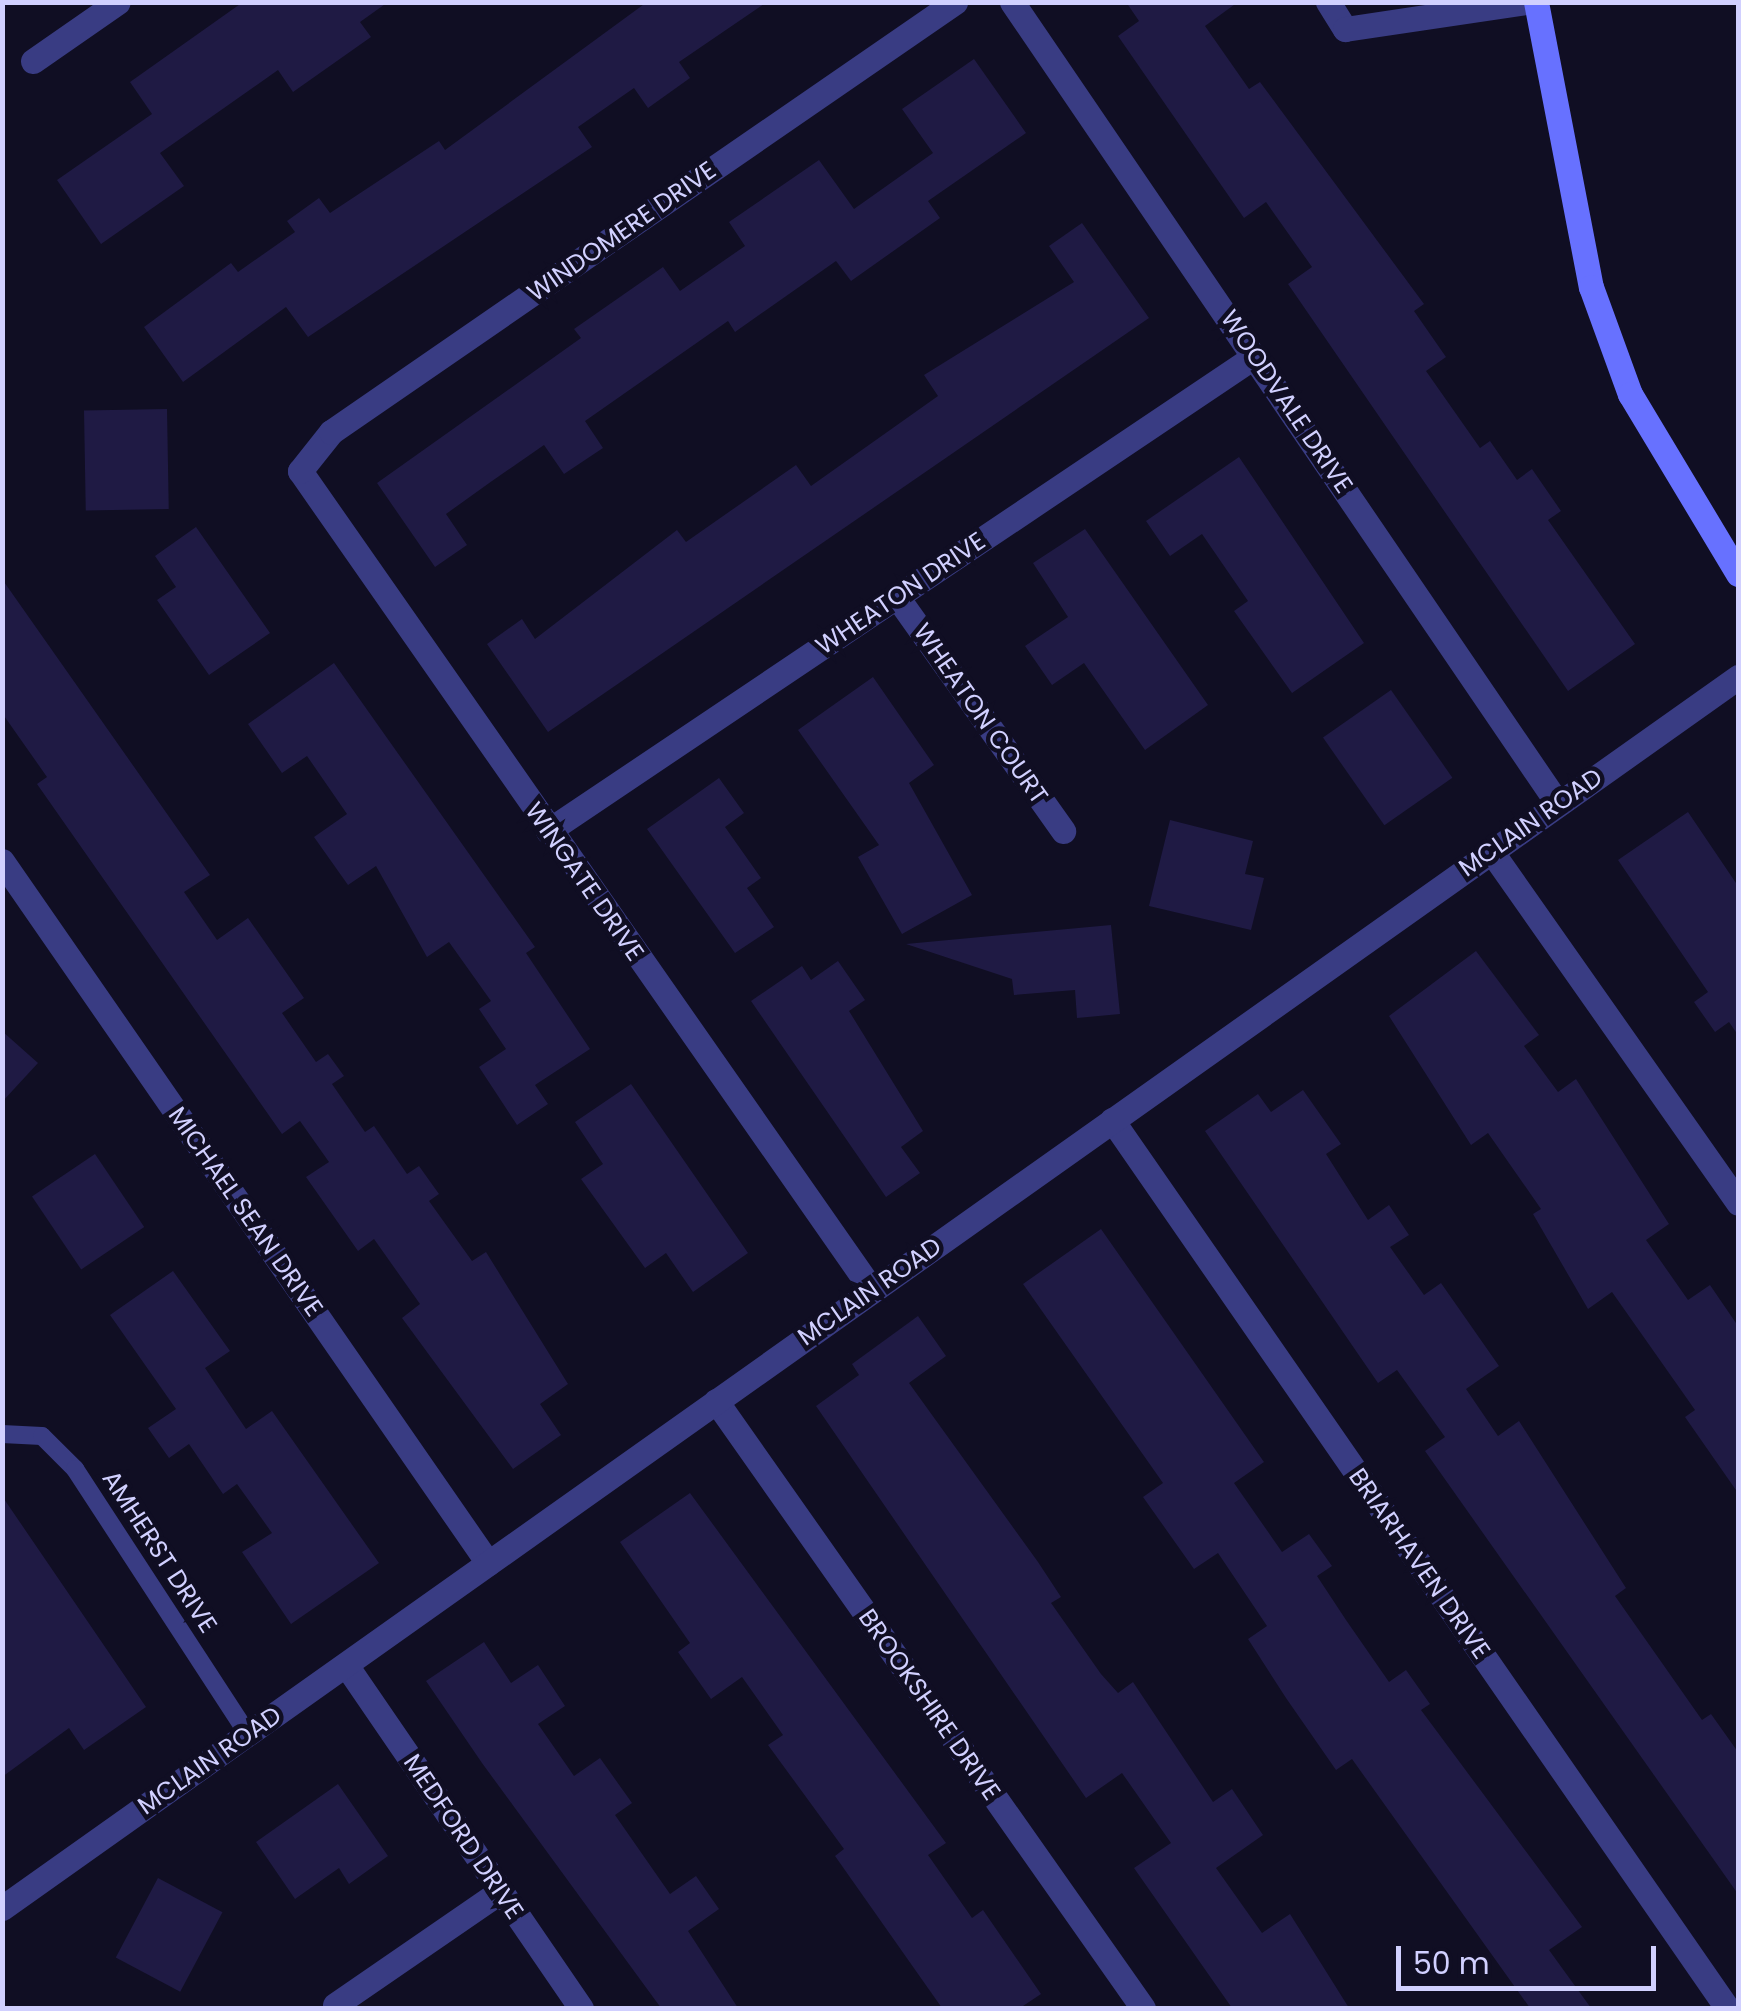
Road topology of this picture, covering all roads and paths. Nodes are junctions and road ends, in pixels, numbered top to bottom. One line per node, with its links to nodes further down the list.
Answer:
1 (118, 2): 8 (street)
2 (955, 2): 10 (street, WINDOMERE DRIVE)
3 (1012, 2): 9 (street, WOODVALE DRIVE)
4 (1328, 2): 7 (street)
5 (1525, 2): 7 (street)
6 (1536, 2): 11 (main road)
7 (1433, 9)
8 (33, 60)
9 (1254, 356): 12 (street, WHEATON DRIVE); 14 (street, WOODVALE DRIVE)
10 (300, 471): 15 (street, WINGATE DRIVE)
11 (1738, 574)
12 (897, 597): 15 (street, WHEATON DRIVE); 16 (street, WHEATON COURT)
13 (1738, 677): 14 (street, MCLAIN ROAD)
14 (1558, 804): 17 (street, MCLAIN ROAD)
15 (548, 831): 21 (street, WINGATE DRIVE)
16 (1063, 832)
17 (1491, 850): 19 (street, MCLAIN ROAD); 20 (street)
18 (2, 862): 24 (street, MICHAEL SEAN DRIVE)
19 (1112, 1120): 21 (street, MCLAIN ROAD); 32 (street, BRIARHAVEN DRIVE)
20 (1738, 1203)
21 (872, 1290): 22 (street, MCLAIN ROAD)
22 (716, 1401): 24 (street, MCLAIN ROAD); 31 (street, BROOKSHIRE DRIVE)
23 (2, 1434): 26 (lane, AMHERST DRIVE)
24 (488, 1564): 25 (street, MCLAIN ROAD)
25 (346, 1665): 26 (street, MCLAIN ROAD); 27 (street, MEDFORD DRIVE)
26 (248, 1734): 28 (street, MCLAIN ROAD)
27 (501, 1891): 29 (street); 30 (street, MEDFORD DRIVE)
28 (2, 1908)
29 (335, 2005)
30 (581, 2008)
31 (1143, 2008)
32 (1727, 2008)

